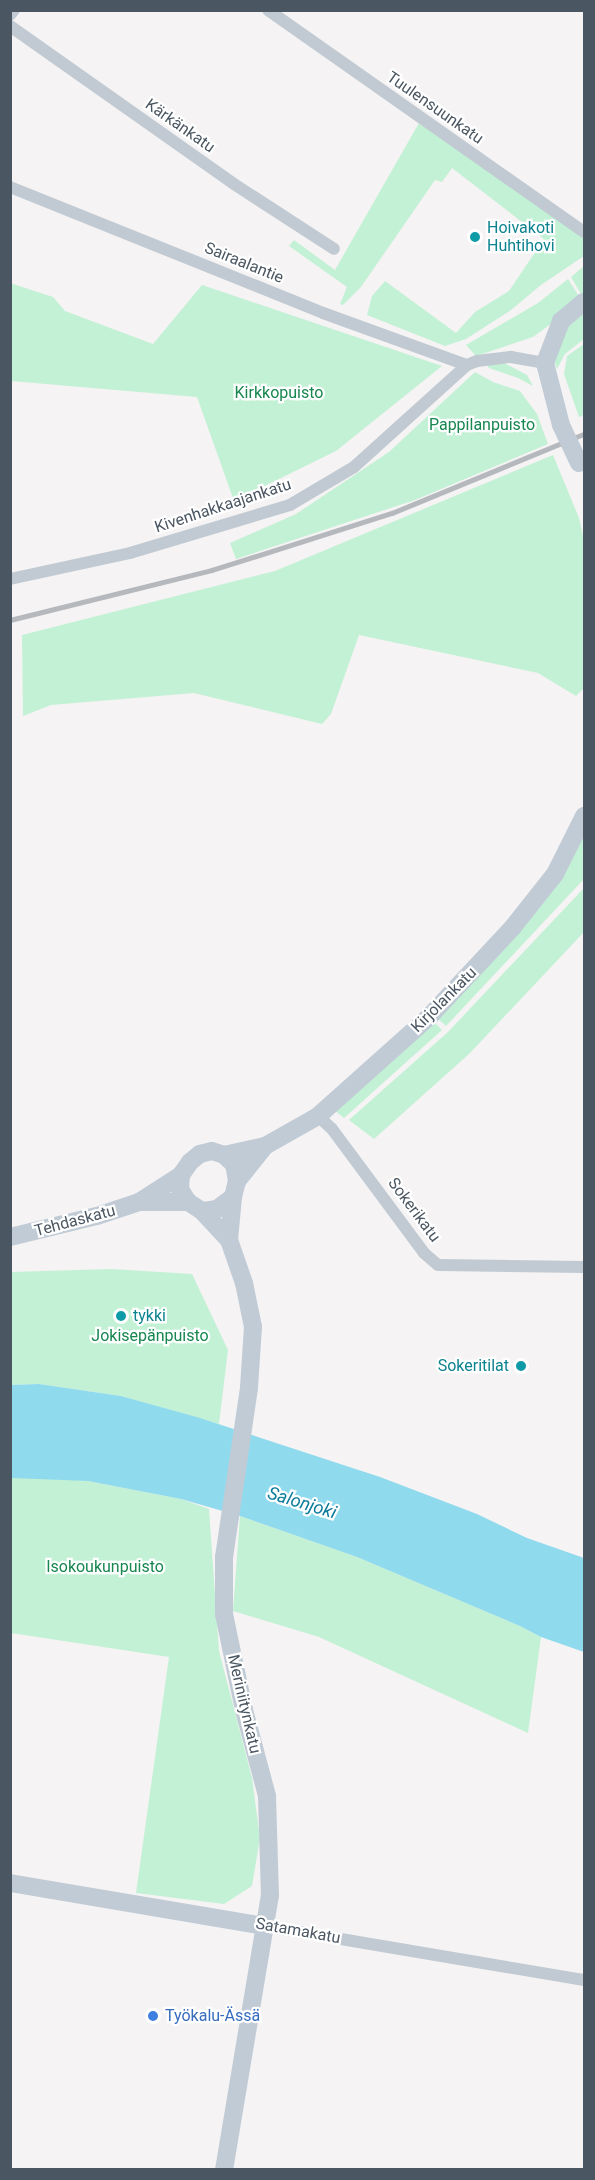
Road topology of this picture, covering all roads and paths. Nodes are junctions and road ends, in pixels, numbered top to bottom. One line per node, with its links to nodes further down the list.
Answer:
1 (14, 10): 3 (street)
2 (268, 10): 6 (street, Tuulensuunkatu)
3 (10, 15)
4 (10, 26): 7 (street, Kärkänkatu)
5 (10, 187): 10 (street, Sairaalantie)
6 (585, 232)
7 (334, 249)
8 (585, 302): 9 (main road)
9 (545, 363): 10 (street, Kivenhakkaajankatu); 11 (main road, bridge)
10 (467, 365): 12 (street, Kivenhakkaajankatu)
11 (582, 470)
12 (10, 579)
13 (585, 816): 14 (main road, Kirjolankatu)
14 (318, 1116): 15 (main road, Kirjolankatu); 23 (street, Sokerikatu)
15 (265, 1146): 16 (main road, Kirjolankatu); 18 (main road, Kirjolankatu)
16 (224, 1155): 17 (main road); 18 (main road)
17 (181, 1175): 19 (main road, Tehdaskatu); 20 (main road)
18 (235, 1189): 20 (main road); 22 (main road, Meriniitynkatu)
19 (139, 1202): 20 (main road, Tehdaskatu); 21 (main road, Tehdaskatu)
20 (195, 1207): 22 (main road, Meriniitynkatu)
21 (10, 1238)
22 (229, 1240): 25 (main road, Meriniitynkatu)
23 (585, 1267)
24 (10, 1883): 25 (main road, Satamakatu)
25 (264, 1926): 26 (street, Satamakatu); 27 (main road, Meriniitynkatu)
26 (585, 1980)
27 (224, 2169)

